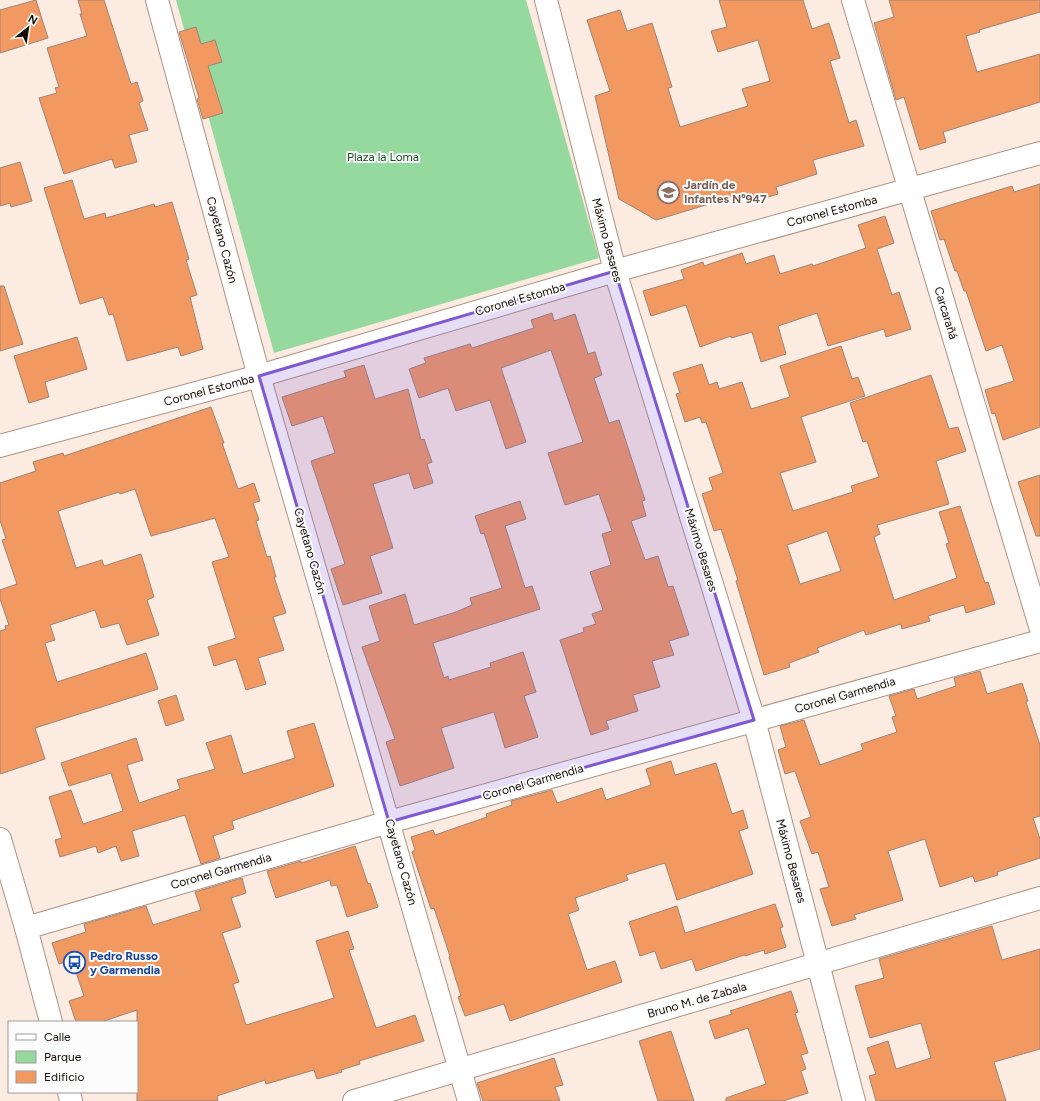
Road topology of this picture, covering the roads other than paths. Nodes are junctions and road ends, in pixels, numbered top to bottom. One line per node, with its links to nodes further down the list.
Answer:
1 (158, 0): 7 (street, Cayetano Cazón)
2 (546, 0): 6 (street, Máximo Besares)
3 (853, 0): 5 (street, Carcarañá)
4 (1040, 153): 5 (street, Coronel Estomba)
5 (910, 190): 6 (street, Coronel Estomba); 9 (street, Carcarañá)
6 (615, 272): 7 (street, Coronel Estomba); 11 (street, Máximo Besares)
7 (259, 376): 8 (street, Coronel Estomba); 12 (street, Cayetano Cazón)
8 (0, 446)
9 (1040, 626)
10 (1040, 641): 11 (street, Coronel Garmendia)
11 (754, 720): 12 (street, Coronel Garmendia); 16 (street, Máximo Besares)
12 (389, 822): 15 (street, Coronel Garmendia); 18 (street, Cayetano Cazón)
13 (0, 839): 15 (street)
14 (1040, 898): 16 (street, Bruno M. de Zabala)
15 (26, 928): 17 (street)
16 (818, 964): 18 (street, Bruno M. de Zabala); 21 (street, Máximo Besares)
17 (51, 1021)
18 (460, 1069): 19 (street, Bruno M. de Zabala); 20 (street, Cayetano Cazón)
19 (354, 1101)
20 (469, 1101)
21 (854, 1101)

